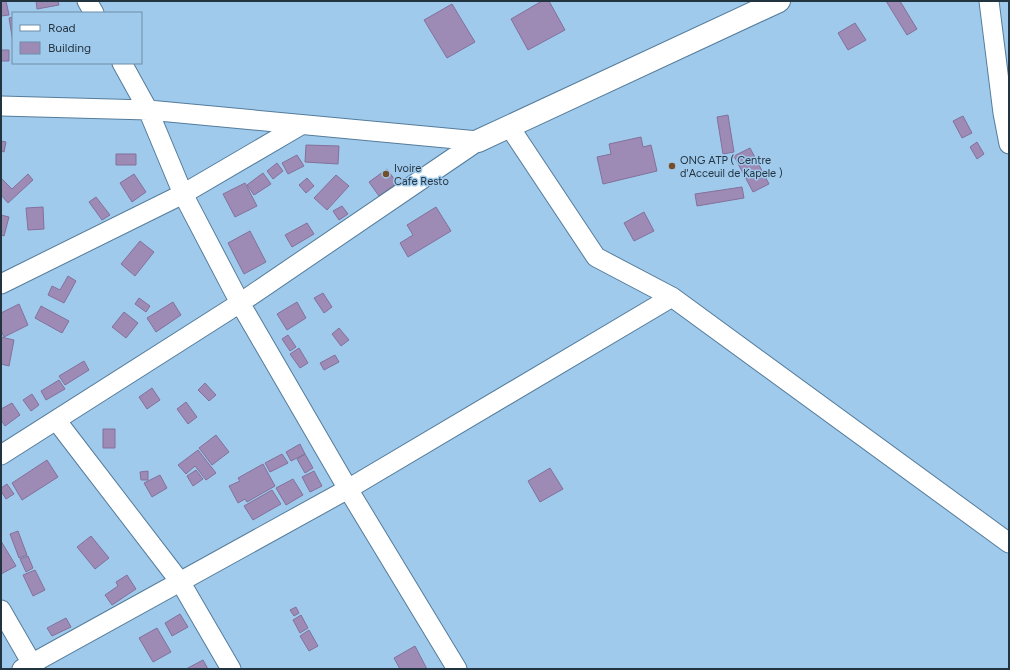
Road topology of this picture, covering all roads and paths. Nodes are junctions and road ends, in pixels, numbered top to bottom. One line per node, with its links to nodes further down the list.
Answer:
1 (87, 1): 4 (street)
2 (779, 1): 9 (street)
3 (989, 1): 11 (street)
4 (93, 12)
5 (123, 64): 7 (street)
6 (1, 106): 7 (street)
7 (148, 110): 8 (street); 12 (street)
8 (301, 125): 10 (street); 12 (street)
9 (509, 126): 10 (street); 14 (street)
10 (478, 141): 15 (street)
11 (1009, 144)
12 (183, 194): 13 (street); 15 (street)
13 (1, 284)
14 (672, 297): 18 (street); 19 (street)
15 (240, 303): 16 (street); 18 (street)
16 (56, 420): 17 (street); 20 (street)
17 (1, 456)
18 (348, 490): 20 (street); 24 (street)
19 (1009, 543)
20 (181, 583): 22 (street); 23 (street)
21 (1, 610): 22 (street)
22 (30, 667)
23 (231, 669)
24 (457, 669)

